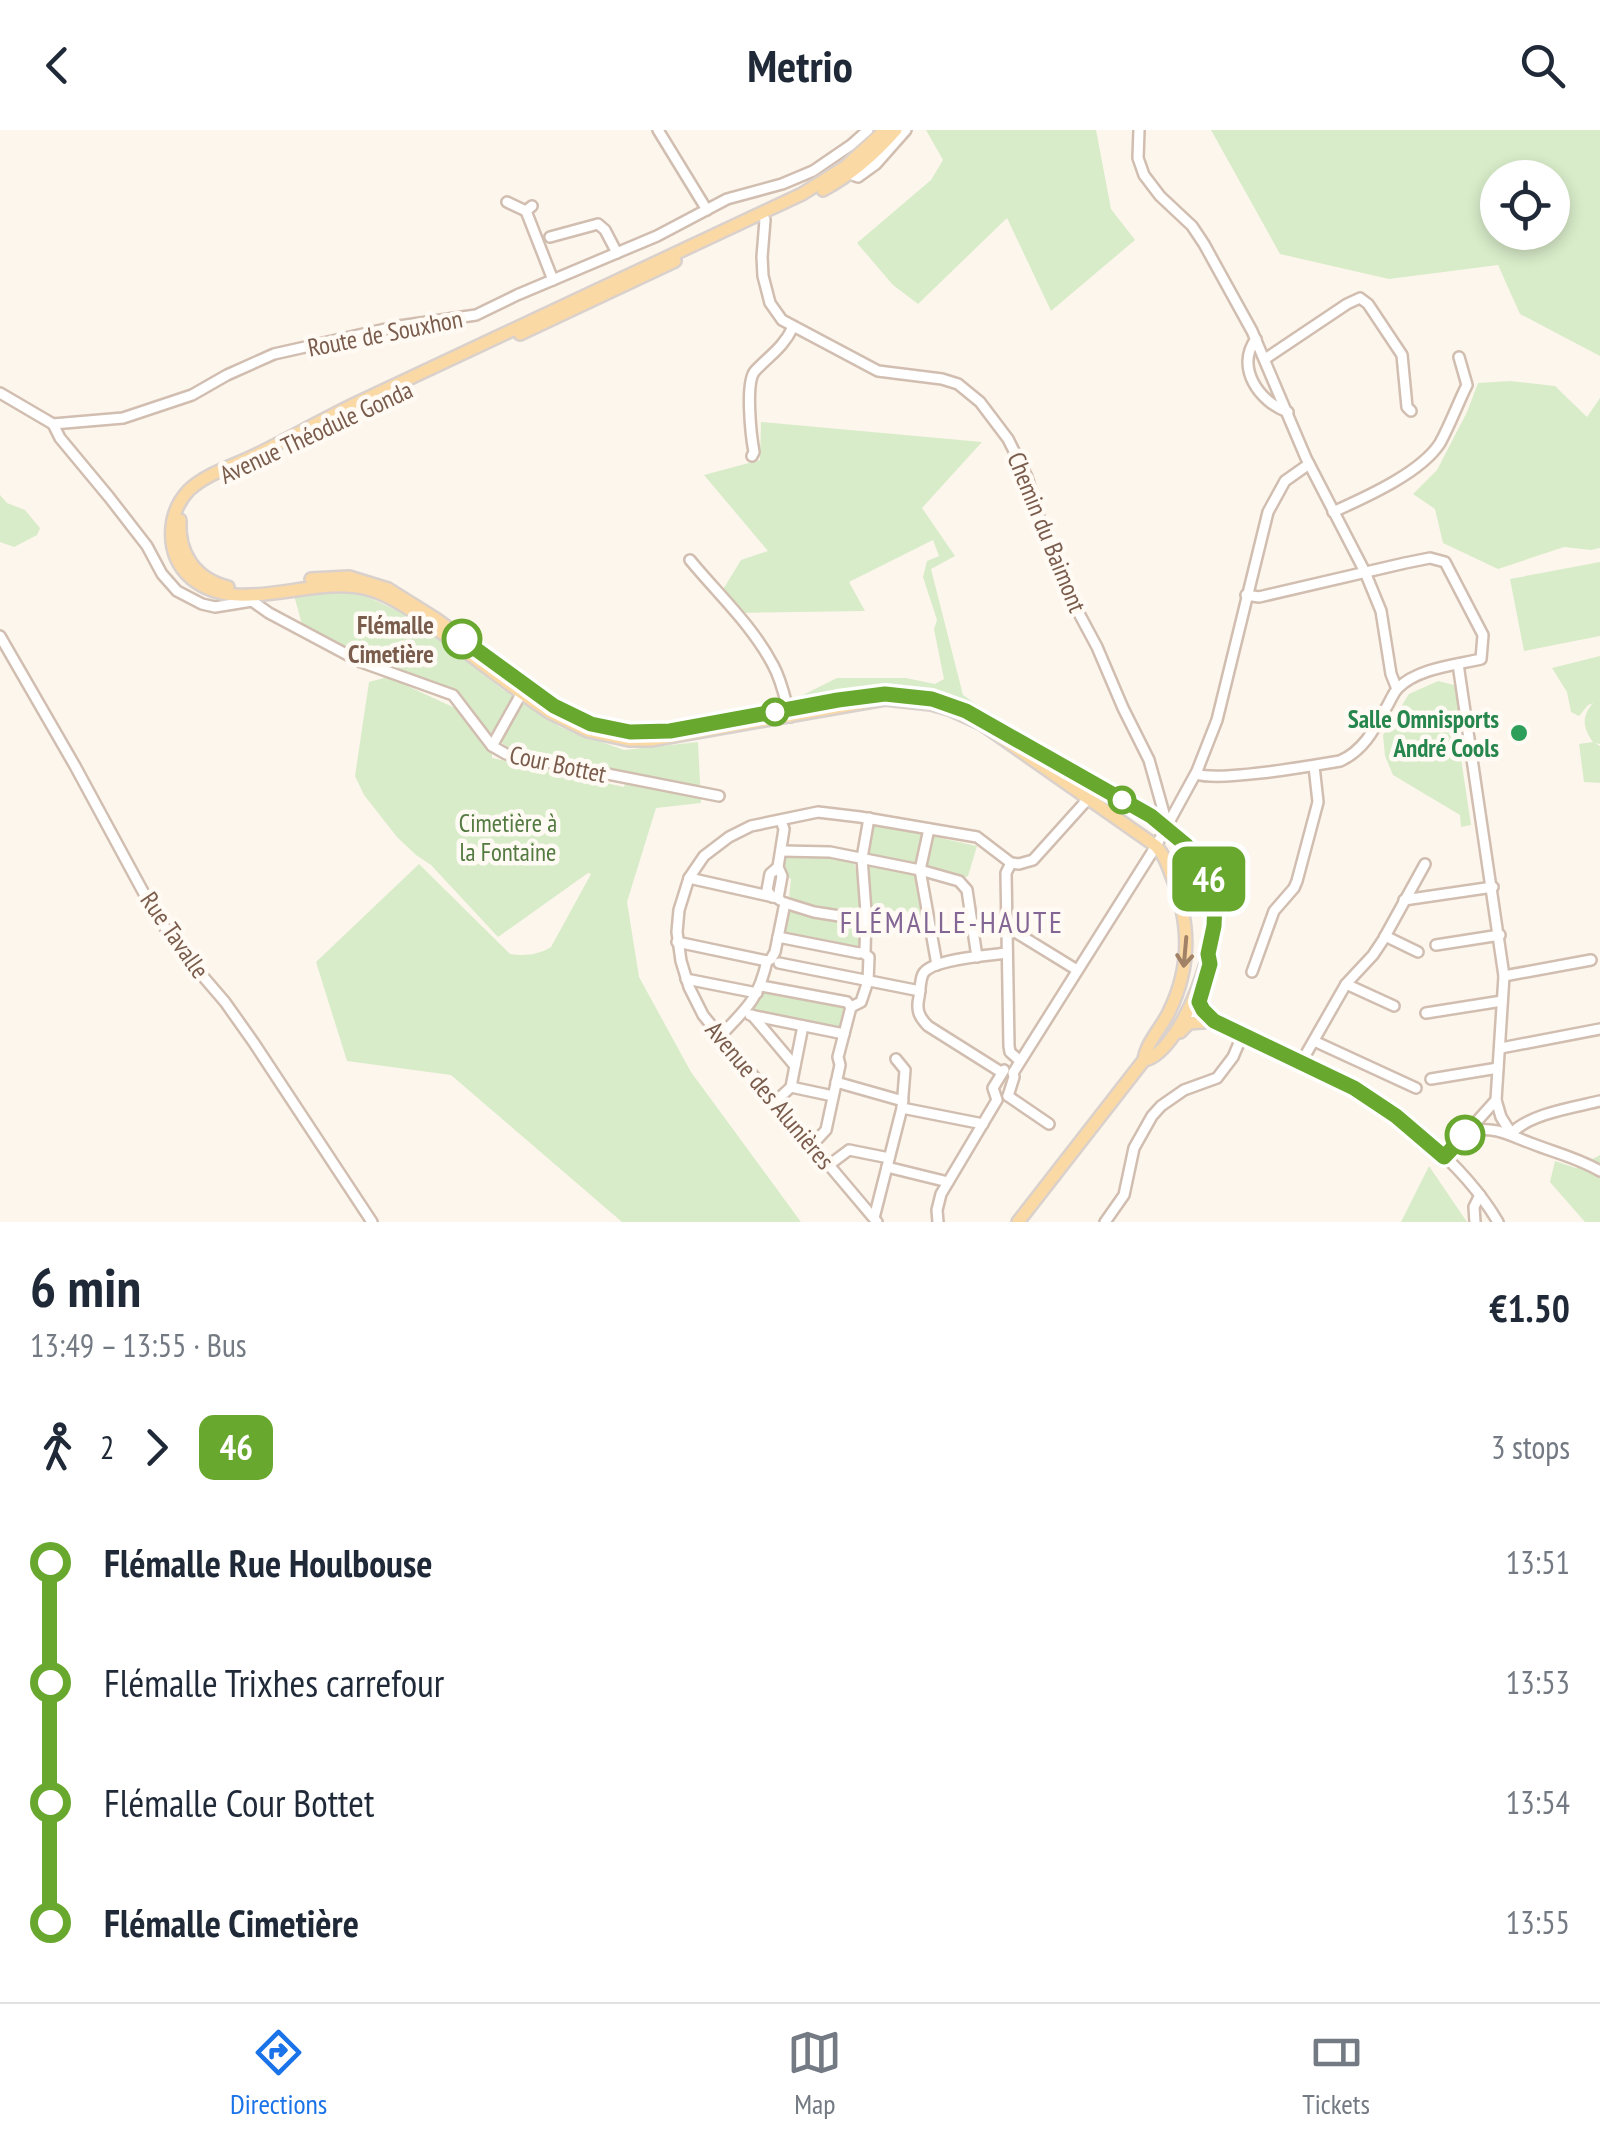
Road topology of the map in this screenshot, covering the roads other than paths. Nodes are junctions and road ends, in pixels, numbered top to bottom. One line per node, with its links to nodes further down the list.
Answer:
1 (658, 130): 9 (street)
2 (868, 130): 9 (street, Route de Souxhon)
3 (885, 130): 7 (main road, Avenue Théodule Gonda)
4 (896, 130): 7 (main road, Avenue Théodule Gonda)
5 (906, 130): 7 (street, Avenue Théodule Gonda)
6 (1139, 130): 15 (street)
7 (847, 170): 10 (main road, Avenue Théodule Gonda)
8 (507, 202): 13 (street)
9 (707, 210): 12 (street, Route de Souxhon)
10 (763, 216): 14 (street, Chemin du Baimont); 31 (main road, Avenue Théodule Gonda)
11 (550, 238): 12 (street)
12 (617, 253): 13 (street, Route de Souxhon)
13 (553, 280): 21 (street, Route de Souxhon)
14 (793, 328): 22 (street); 39 (street, Chemin du Baimont)
15 (1256, 339): 17 (street); 20 (street)
16 (1458, 357): 24 (street)
17 (1265, 359): 19 (street); 20 (street)
18 (0, 393): 21 (street)
19 (1411, 411)
20 (1288, 412): 23 (street)
21 (53, 424): 34 (street, Cour Bottet)
22 (752, 456)
23 (1310, 464): 24 (street); 27 (street)
24 (1332, 512): 26 (street)
25 (690, 560): 32 (street)
26 (1366, 572): 27 (street); 29 (street); 30 (street)
27 (1246, 596): 36 (street)
28 (0, 636): 128 (street, Rue Tavalle)
29 (1458, 664): 30 (street); 54 (street)
30 (1397, 688): 35 (street)
31 (524, 690): 32 (main road, Avenue Théodule Gonda); 34 (street)
32 (789, 713): 33 (main road, Avenue Théodule Gonda); 40 (main road, Avenue Théodule Gonda)
33 (1010, 743): 38 (main road, Avenue Théodule Gonda); 46 (main road, Avenue Théodule Gonda)
34 (492, 746): 37 (street, Cour Bottet)
35 (1314, 766): 36 (street); 74 (street)
36 (1196, 774): 43 (street)
37 (720, 796)
38 (1087, 800): 46 (main road, Avenue Théodule Gonda); 48 (street)
39 (1163, 807): 40 (street); 43 (street, Chemin du Baimont)
40 (1151, 816): 43 (main road, Avenue Théodule Gonda)
41 (869, 818): 42 (street); 44 (street); 47 (street)
42 (781, 821): 45 (street); 53 (street)
43 (1167, 825): 46 (street); 67 (main road, Avenue Théodule Gonda)
44 (929, 829): 48 (street); 52 (street)
45 (781, 851): 47 (street); 55 (street)
46 (1152, 851): 50 (street); 51 (main road, Avenue Théodule Gonda)
47 (862, 858): 52 (street); 57 (street)
48 (1010, 863): 58 (street)
49 (1425, 864): 56 (street)
50 (1140, 867): 51 (street); 73 (street)
51 (1169, 869): 78 (main road, Avenue Théodule Gonda, one-way to 78)
52 (920, 870): 68 (street); 72 (street)
53 (689, 878): 55 (street); 62 (street, Avenue des Alunières)
54 (1493, 887): 56 (street); 59 (street)
55 (778, 899): 57 (street); 61 (street)
56 (1404, 900): 60 (street)
57 (865, 924): 65 (street)
58 (1008, 927): 66 (street); 73 (street)
59 (1500, 935): 63 (street); 75 (street)
60 (1384, 936): 64 (street); 79 (street)
61 (778, 937): 65 (street); 70 (street)
62 (678, 942): 70 (street); 76 (street, Avenue des Alunières)
63 (1436, 945)
64 (1418, 952)
65 (864, 953): 77 (street)
66 (1008, 953): 68 (street); 99 (street)
67 (1208, 954): 85 (main road, Avenue Théodule Gonda); 89 (main road)
68 (977, 957): 72 (street)
69 (1591, 960): 75 (street)
70 (767, 961): 80 (street)
71 (779, 963): 77 (street)
72 (937, 965): 81 (street)
73 (1077, 970): 99 (street)
74 (1252, 972)
75 (1504, 976): 82 (street)
76 (686, 979): 80 (street); 93 (street, Avenue des Alunières)
77 (868, 981): 81 (street); 84 (street)
78 (1181, 982): 85 (main road); 88 (main road, Avenue Théodule Gonda)
79 (1346, 984): 83 (street); 95 (street)
80 (759, 990): 84 (street); 87 (street)
81 (920, 991): 104 (street)
82 (1502, 1002): 86 (street); 96 (street)
83 (1394, 1006)
84 (851, 1007): 92 (street)
85 (1188, 1010): 88 (main road); 89 (street); 97 (main road, Avenue Théodule Gonda)
86 (1426, 1013)
87 (747, 1014): 90 (street); 93 (street); 102 (street)
88 (1168, 1014): 98 (main road, Avenue Théodule Gonda)
89 (1214, 1021): 94 (street); 97 (main road)
90 (803, 1026): 92 (street); 102 (street)
91 (1600, 1028): 96 (street)
92 (844, 1034): 106 (street)
93 (720, 1036): 113 (street, Avenue des Alunières)
94 (1242, 1036): 101 (street); 131 (street)
95 (1314, 1041): 101 (street); 108 (street)
96 (1501, 1048): 103 (street)
97 (1164, 1050): 98 (main road, Avenue Théodule Gonda)
98 (1144, 1060): 130 (main road, Avenue Théodule Gonda)
99 (1020, 1061): 104 (street)
100 (899, 1062): 115 (street)
101 (1302, 1062): 121 (street)
102 (795, 1066): 107 (street)
103 (1498, 1068): 105 (street); 112 (street)
104 (1007, 1073): 110 (street); 111 (street)
105 (1432, 1078)
106 (836, 1082): 109 (street); 115 (street)
107 (790, 1086): 109 (street); 113 (street)
108 (1416, 1088)
109 (833, 1096): 120 (street)
110 (1008, 1096): 111 (street); 117 (street)
111 (997, 1100): 116 (street)
112 (1496, 1100): 118 (street); 119 (street)
113 (776, 1101): 120 (street, Avenue des Alunières)
114 (1600, 1101): 119 (street)
115 (902, 1104): 116 (street); 122 (street)
116 (983, 1124): 125 (street)
117 (1048, 1124)
118 (1471, 1130): 119 (street); 121 (street)
119 (1511, 1134): 124 (street)
120 (813, 1144): 123 (street, Avenue des Alunières)
121 (1444, 1157): 126 (street)
122 (888, 1162): 123 (street); 125 (street); 127 (street)
123 (829, 1165): 127 (street, Avenue des Alunières)
124 (1600, 1171)
125 (948, 1182): 129 (street)
126 (1480, 1194): 132 (street); 133 (street)
127 (876, 1220)
128 (372, 1222)
129 (938, 1222)
130 (1018, 1222)
131 (1105, 1222)
132 (1474, 1222)
133 (1498, 1222)

